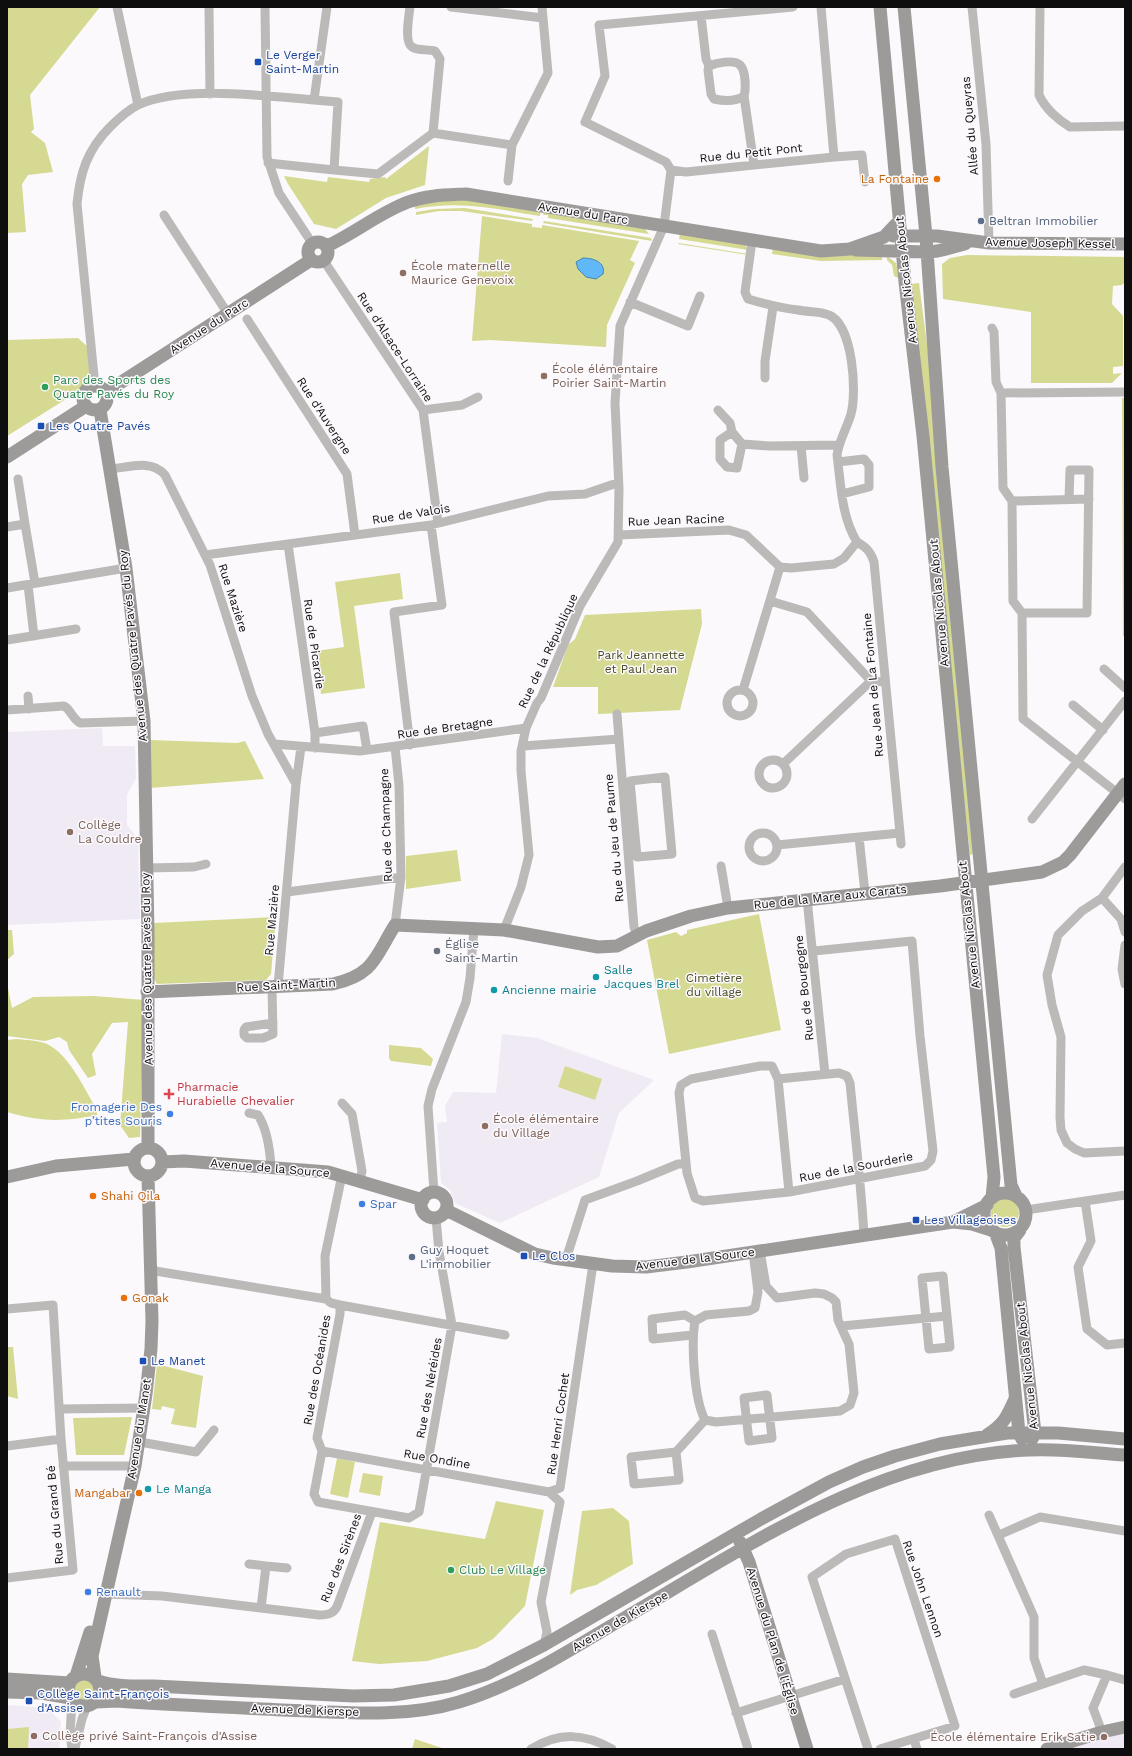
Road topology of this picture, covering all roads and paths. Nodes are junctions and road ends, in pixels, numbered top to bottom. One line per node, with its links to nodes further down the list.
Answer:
1 (117, 7): 21 (street)
2 (209, 7): 17 (street)
3 (265, 7): 18 (street)
4 (327, 7): 20 (street)
5 (410, 7): 23 (street)
6 (451, 7): 15 (street)
7 (542, 7): 15 (street)
8 (793, 7): 14 (street)
9 (821, 7): 25 (street)
10 (880, 7): 33 (main road, Avenue Nicolas About)
11 (904, 7): 36 (main road, Avenue Nicolas About)
12 (972, 7): 40 (street, Allée du Queyras)
13 (1040, 7): 22 (street)
14 (701, 16): 16 (street); 29 (street)
15 (543, 18): 24 (street)
16 (709, 66): 19 (street); 19 (street)
17 (210, 94): 18 (street); 21 (street)
18 (266, 96): 20 (street); 26 (street)
19 (744, 96): 27 (street)
20 (314, 100): 28 (street)
21 (138, 105): 56 (street)
22 (1125, 126)
23 (433, 133): 24 (street); 28 (street)
24 (512, 145): 30 (street)
25 (834, 157): 27 (street, Rue du Petit Pont); 31 (street, Rue du Petit Pont)
26 (268, 163): 28 (street); 41 (street)
27 (754, 165): 29 (street, Rue du Petit Pont)
28 (334, 170)
29 (672, 170): 34 (street)
30 (508, 181)
31 (865, 182)
32 (164, 215): 52 (street)
33 (899, 221): 35 (main road, Avenue Nicolas About); 37 (main road, Avenue du Parc)
34 (664, 226): 38 (main road, Avenue du Parc); 43 (main road, Avenue du Parc); 50 (street, Rue de la République)
35 (901, 236): 36 (main road, Avenue Joseph Kessel); 37 (main road, Avenue du Parc); 45 (main road, Avenue Nicolas About)
36 (926, 236): 39 (main road, Avenue Joseph Kessel); 46 (main road, Avenue Nicolas About)
37 (884, 237): 44 (main road, Avenue du Parc)
38 (752, 241): 44 (main road, Avenue du Parc); 51 (street)
39 (975, 242): 40 (main road, Avenue Joseph Kessel); 46 (main road, Avenue Joseph Kessel)
40 (989, 243): 42 (main road, Avenue Joseph Kessel)
41 (312, 244): 43 (main road); 47 (main road)
42 (1125, 244)
43 (327, 246): 48 (main road)
44 (850, 249): 45 (main road, Avenue du Parc)
45 (902, 252): 46 (main road, Avenue Joseph Kessel); 134 (main road, Avenue Nicolas About)
46 (927, 252): 133 (main road, Avenue Nicolas About)
47 (311, 260): 48 (main road); 52 (main road, Avenue du Parc)
48 (324, 261): 62 (street, Rue d'Alsace-Lorraine)
49 (700, 296): 50 (street)
50 (630, 302): 73 (street, Rue de la République)
51 (773, 306): 55 (street); 66 (street)
52 (228, 314): 56 (main road, Avenue du Parc)
53 (247, 319): 81 (street, Rue d'Auvergne)
54 (992, 328): 58 (street)
55 (765, 378)
56 (101, 389): 60 (main road); 61 (main road)
57 (1125, 392): 58 (street)
58 (1001, 393): 77 (street)
59 (478, 397): 62 (street)
60 (86, 406): 61 (main road); 68 (main road)
61 (100, 410): 70 (main road, Avenue des Quatre Pavés du Roy)
62 (423, 410): 79 (street, Rue d'Alsace-Lorraine)
63 (718, 410): 64 (street)
64 (732, 432): 65 (street); 65 (street)
65 (742, 444): 67 (street)
66 (838, 445): 67 (street); 69 (street)
67 (801, 446): 71 (street)
68 (7, 457)
69 (838, 462): 74 (street); 74 (street)
70 (111, 469): 85 (street, Rue Mazière); 87 (main road, Avenue des Quatre Pavés du Roy)
71 (804, 478)
72 (18, 479): 78 (street)
73 (618, 483): 79 (street, Rue de Valois); 82 (street, Rue de la République)
74 (842, 494): 83 (street)
75 (1069, 499): 76 (street); 76 (street); 77 (street)
76 (1088, 499): 91 (street)
77 (1012, 501): 91 (street)
78 (25, 524): 80 (street); 88 (street)
79 (434, 524): 81 (street, Rue de Valois); 112 (street, Rue d'Alsace-Lorraine)
80 (7, 527)
81 (355, 535): 84 (street, Rue de Valois)
82 (619, 535): 86 (street, Rue Jean Racine); 107 (street, Rue de la République)
83 (857, 542): 86 (street); 97 (street, Rue Jean de La Fontaine)
84 (288, 544): 85 (street, Rue de Valois); 109 (street, Rue de Picardie)
85 (205, 554): 111 (street, Rue Mazière)
86 (780, 567): 90 (street)
87 (126, 568): 88 (street); 106 (main road, Avenue des Quatre Pavés du Roy)
88 (31, 584): 89 (street); 93 (street)
89 (7, 588)
90 (770, 601): 96 (street); 99 (street)
91 (1022, 613): 118 (street)
92 (76, 629): 93 (street)
93 (34, 636): 94 (street)
94 (7, 640)
95 (1104, 669): 98 (street)
96 (871, 681): 97 (street); 119 (street)
97 (884, 682): 124 (street, Rue Jean de La Fontaine)
98 (1125, 688)
99 (743, 690)
100 (28, 696): 103 (street)
101 (1125, 701): 108 (street)
102 (1073, 705): 108 (street)
103 (28, 709): 104 (street); 106 (street)
104 (7, 710)
105 (617, 714): 110 (street, Rue du Jeu de Paume)
106 (144, 721): 131 (main road, Avenue des Quatre Pavés du Roy)
107 (526, 728): 112 (street, Rue de Bretagne); 113 (street, Rue de la République)
108 (1103, 730): 118 (street)
109 (315, 733): 116 (street, Rue de Picardie); 117 (street)
110 (619, 739): 113 (street); 144 (street, Rue du Jeu de Paume)
111 (274, 744): 114 (street, Rue de Bretagne); 121 (street, Rue Mazière)
112 (410, 745): 115 (street, Rue de Bretagne)
113 (523, 746): 142 (street, Rue de la République)
114 (301, 747): 116 (street, Rue de Bretagne); 121 (street, Rue Mazière)
115 (395, 747): 117 (street, Rue de Bretagne); 132 (street, Rue de Champagne)
116 (315, 748): 117 (street, Rue de Bretagne)
117 (367, 750)
118 (1077, 762): 122 (street); 123 (street)
119 (783, 764)
120 (630, 780): 120 (street)
121 (296, 784): 135 (street, Rue Mazière)
122 (1123, 792): 133 (main road, Rue de la Mare aux Carats)
123 (1032, 819)
124 (900, 833): 125 (street); 126 (street, Rue Jean de La Fontaine)
125 (859, 837): 127 (street); 136 (street)
126 (901, 844)
127 (777, 845)
128 (206, 864): 131 (street)
129 (721, 866): 139 (street)
130 (1125, 867): 137 (street)
131 (146, 868): 149 (main road, Avenue des Quatre Pavés du Roy)
132 (401, 877): 135 (street); 140 (street, Rue de Champagne)
133 (981, 881): 134 (main road, Rue de la Mare aux Carats); 169 (main road, Avenue Nicolas About)
134 (965, 882): 136 (main road, Rue de la Mare aux Carats); 172 (main road, Avenue Nicolas About)
135 (287, 892): 148 (street, Rue Mazière)
136 (865, 893): 138 (main road, Rue de la Mare aux Carats)
137 (1102, 898): 143 (street); 156 (street)
138 (807, 899): 139 (main road, Rue de la Mare aux Carats); 146 (street, Rue de Bourgogne)
139 (728, 908): 144 (main road, Rue de la Mare aux Carats)
140 (395, 925): 141 (main road, Rue de la Mare aux Carats); 148 (main road, Rue Saint-Martin)
141 (474, 928): 142 (main road, Rue de la Mare aux Carats); 166 (street)
142 (504, 930): 144 (main road, Rue de la Mare aux Carats)
143 (1125, 932)
144 (637, 935)
145 (1125, 945): 147 (street)
146 (814, 951): 151 (street, Rue de Bourgogne); 164 (street, Rue de la Sourderie)
147 (1125, 984)
148 (275, 986): 149 (main road, Rue Saint-Martin); 150 (street, Rue Mazière)
149 (147, 992): 155 (main road, Avenue des Quatre Pavés du Roy)
150 (273, 1023)
151 (825, 1074): 152 (street); 164 (street)
152 (778, 1079): 159 (street); 167 (street)
153 (342, 1102): 165 (street)
154 (248, 1113): 160 (street)
155 (148, 1148): 157 (main road); 158 (main road)
156 (1125, 1151)
157 (134, 1159): 162 (main road); 163 (main road)
158 (162, 1162): 160 (main road, Avenue de la Source); 162 (main road)
159 (686, 1164): 167 (street, Rue de la Sourderie); 180 (street)
160 (271, 1167): 161 (main road, Avenue de la Source)
161 (342, 1175): 165 (main road, Avenue de la Source); 185 (street, Rue des Océanides)
162 (148, 1176): 182 (main road, Avenue du Manet)
163 (7, 1177)
164 (859, 1179): 167 (street, Rue de la Sourderie); 178 (street)
165 (360, 1180): 170 (main road, Avenue de la Source)
166 (434, 1192): 170 (main road); 174 (main road)
167 (789, 1192)
168 (1125, 1195): 171 (street)
169 (1016, 1196): 172 (main road); 173 (main road, Avenue Nicolas About)
170 (422, 1200): 174 (main road)
171 (1085, 1201): 173 (street); 195 (street)
172 (989, 1202): 175 (main road, Avenue de la Source); 177 (main road, Avenue Nicolas About)
173 (1026, 1210): 176 (main road, Avenue Nicolas About)
174 (441, 1214): 180 (main road, Avenue de la Source); 191 (street, Rue des Néréides)
175 (953, 1222): 177 (main road, Avenue de la Source); 178 (main road, Avenue de la Source)
176 (1020, 1230): 177 (main road); 203 (main road, Avenue Nicolas About)
177 (993, 1231): 196 (main road, Avenue Nicolas About)
178 (864, 1235): 179 (main road, Avenue de la Source)
179 (756, 1252): 181 (main road, Avenue de la Source); 183 (street); 184 (street)
180 (566, 1259): 181 (main road, Avenue de la Source)
181 (592, 1264): 216 (street, Rue Henri Cochet)
182 (150, 1270): 185 (street); 198 (main road, Avenue du Manet)
183 (769, 1291): 184 (street); 192 (street)
184 (758, 1292): 190 (street)
185 (326, 1299): 186 (street, Rue des Océanides)
186 (340, 1305): 191 (street, Rue des Océanides); 210 (street, Rue des Océanides)
187 (7, 1309): 197 (street, Rue du Grand Bé)
188 (947, 1316): 189 (street); 189 (street); 189 (street)
189 (926, 1318): 192 (street)
190 (695, 1321): 194 (street); 194 (street)
191 (452, 1325): 193 (street, Rue des Océanides); 215 (street, Rue des Néréides)
192 (842, 1326): 199 (street)
193 (505, 1335)
194 (692, 1335): 201 (street)
195 (1125, 1343)
196 (1016, 1398): 204 (main road); 207 (main road, Avenue Nicolas About)
197 (59, 1408): 198 (street); 205 (street, Rue du Grand Bé)
198 (144, 1408): 208 (main road, Avenue du Manet)
199 (770, 1417): 200 (street); 200 (street); 200 (street)
200 (746, 1419): 201 (street)
201 (705, 1420): 211 (street)
202 (214, 1430): 208 (street)
203 (1036, 1433): 206 (main road, Avenue de Kierspe); 207 (main road, Avenue de Kierspe)
204 (982, 1438): 207 (main road, Avenue de Kierspe); 220 (main road, Avenue de Kierspe)
205 (60, 1439): 209 (street); 213 (street, Rue du Grand Bé)
206 (1125, 1439)
207 (1023, 1441): 212 (main road, Avenue de Kierspe); 222 (main road, Avenue de Kierspe)
208 (140, 1442): 214 (main road, Avenue du Manet)
209 (7, 1446)
210 (322, 1451): 215 (street, Rue Ondine); 217 (street, Rue des Océanides)
211 (676, 1452): 211 (street)
212 (1125, 1455)
213 (63, 1466): 214 (street); 226 (street, Rue du Grand Bé)
214 (135, 1466): 227 (main road, Avenue du Manet)
215 (428, 1470): 216 (street, Rue Ondine); 217 (street, Rue des Néréides)
216 (549, 1492): 230 (street, Rue Henri Cochet)
217 (372, 1512): 228 (street, Rue des Sirènes)
218 (989, 1515): 221 (street)
219 (1125, 1531): 221 (street)
220 (735, 1534): 222 (main road, Avenue du Plan de l'Église); 230 (main road, Avenue de Kierspe)
221 (999, 1535): 237 (street)
222 (744, 1549): 240 (main road, Avenue du Plan de l'Église); 242 (main road, Avenue de Kierspe)
223 (249, 1564): 224 (street)
224 (266, 1566): 225 (street); 228 (street)
225 (287, 1568)
226 (7, 1578)
227 (106, 1594): 228 (street, Rue des Sirènes); 233 (main road, Avenue du Manet); 235 (main road)
228 (261, 1608)
229 (712, 1634): 243 (street)
230 (544, 1645): 233 (main road, Avenue de Kierspe)
231 (1107, 1675): 236 (street); 237 (street); 245 (street)
232 (7, 1679): 235 (main road)
233 (96, 1679): 235 (main road); 242 (main road)
234 (845, 1679): 240 (street); 246 (street, Rue John Lennon); 252 (street, Rue John Lennon)
235 (73, 1680): 241 (main road)
236 (1125, 1680)
237 (1044, 1684): 239 (street)
238 (7, 1692): 241 (main road)
239 (1014, 1694)
240 (791, 1696): 243 (street); 251 (main road, Avenue du Plan de l'Église)
241 (71, 1699): 242 (main road); 247 (street)
242 (91, 1704): 247 (street)
243 (736, 1713): 250 (street)
244 (1125, 1727): 245 (main road)
245 (1102, 1732): 255 (main road)
246 (914, 1739): 253 (street, Rue John Lennon); 254 (street)
247 (73, 1749)
248 (531, 1749): 249 (street)
249 (612, 1749)
250 (748, 1749)
251 (807, 1749)
252 (868, 1749)
253 (880, 1749)
254 (917, 1749)
255 (1047, 1749)

